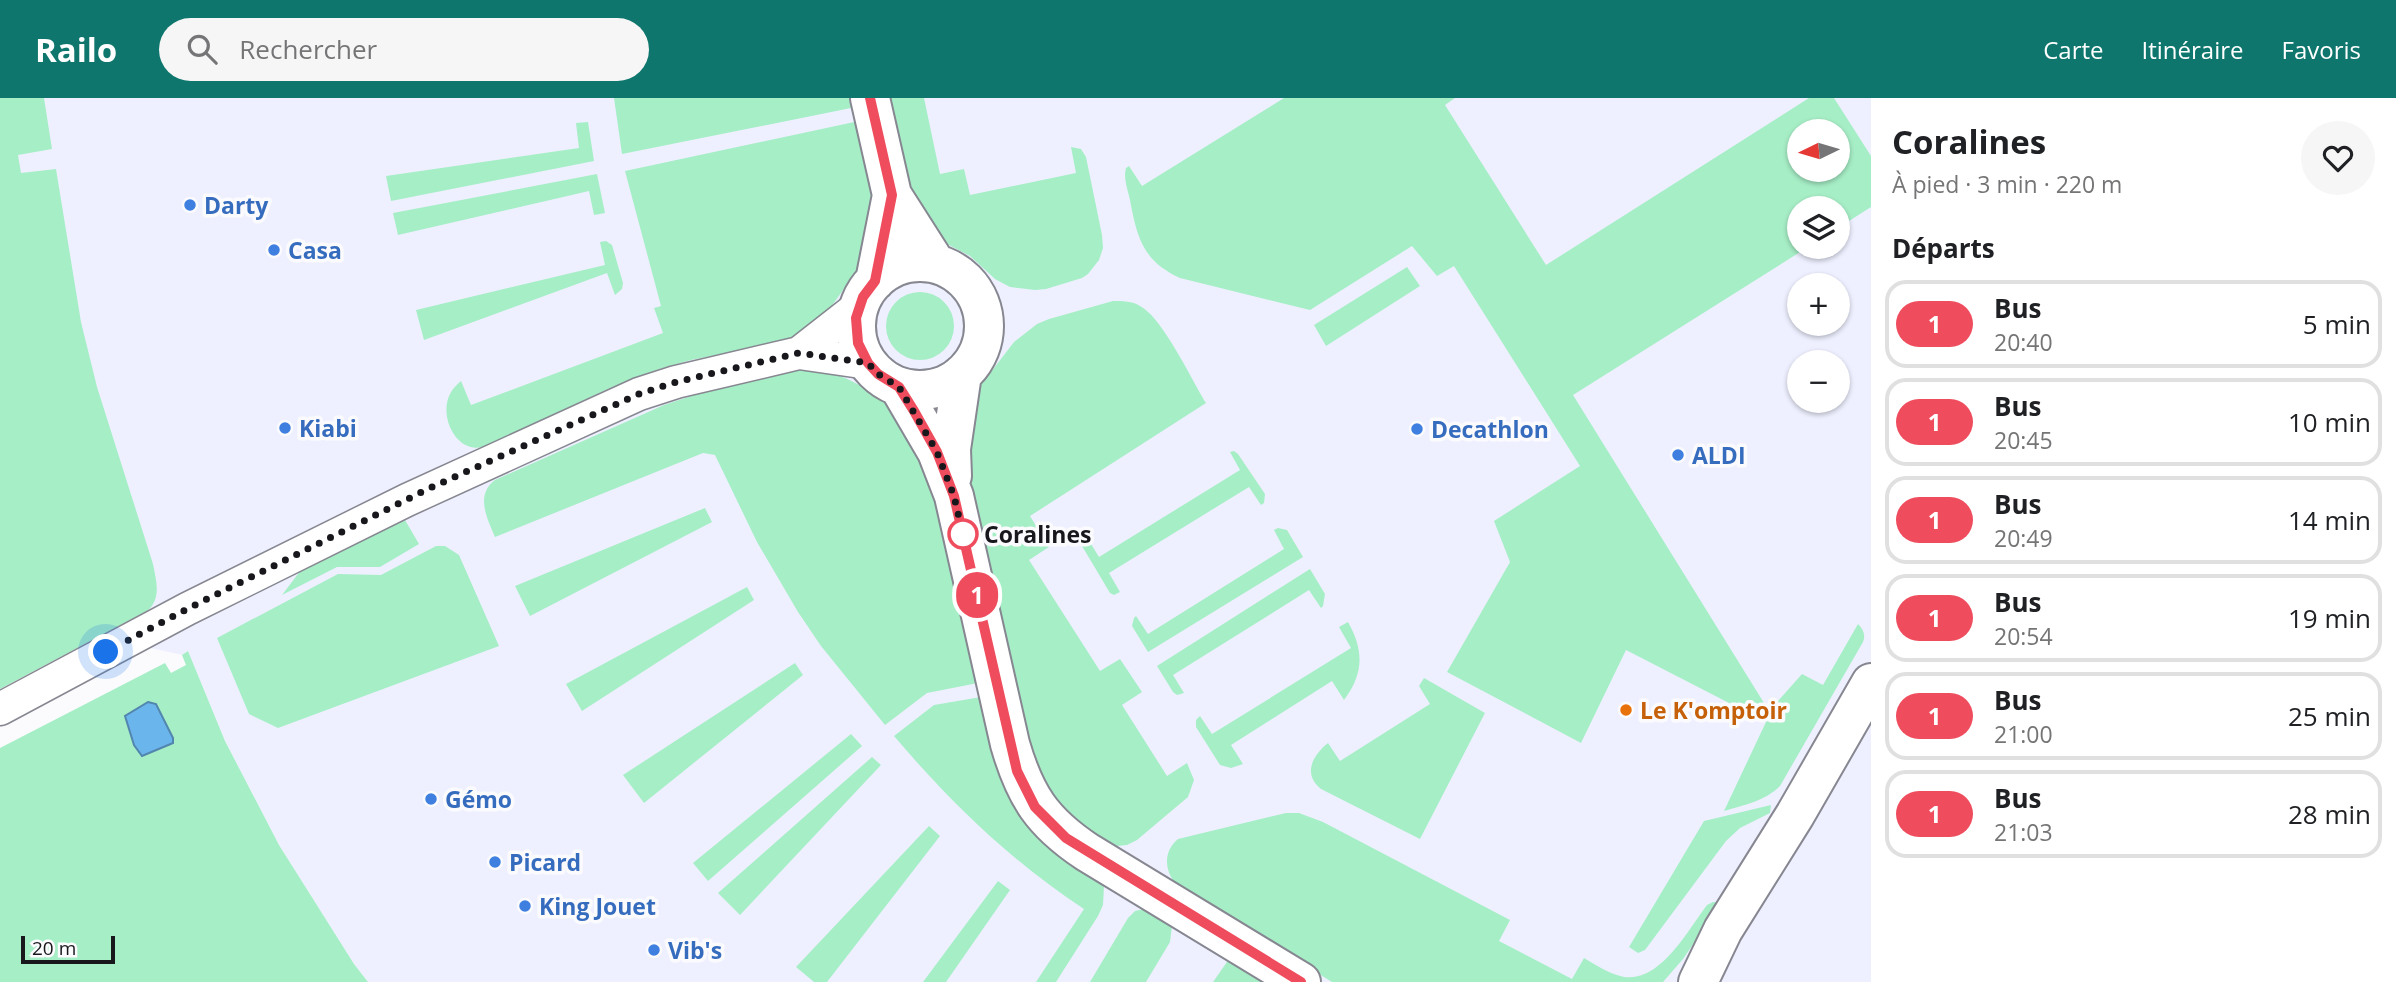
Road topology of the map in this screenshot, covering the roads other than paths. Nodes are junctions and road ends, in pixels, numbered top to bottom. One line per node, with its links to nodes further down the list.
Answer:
1 (870, 98): 2 (street)
2 (892, 195): 3 (street); 4 (street)
3 (936, 264): 4 (street); 7 (street)
4 (867, 293): 5 (street); 6 (street)
5 (799, 353): 6 (street); 11 (street)
6 (868, 363): 8 (street)
7 (962, 374): 8 (street); 9 (street)
8 (899, 387): 9 (street)
9 (954, 496): 13 (street)
10 (1871, 683): 12 (street)
11 (0, 709)
12 (1723, 930): 14 (street); 15 (street)
13 (1301, 982)
14 (1678, 982)
15 (1698, 982)

